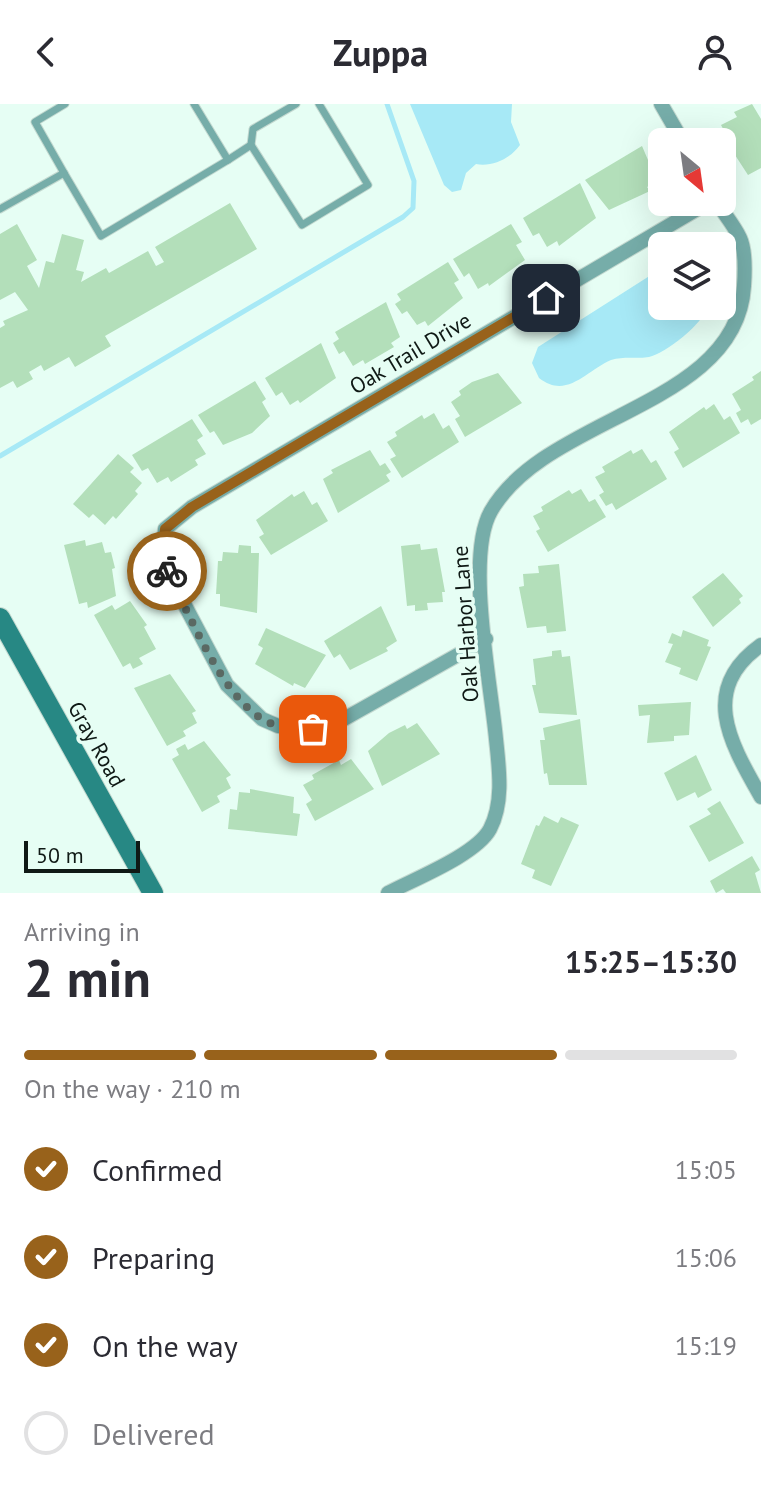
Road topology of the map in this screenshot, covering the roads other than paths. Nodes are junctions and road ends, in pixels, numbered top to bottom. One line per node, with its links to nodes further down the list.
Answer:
1 (65, 104): 9 (lane)
2 (194, 104): 8 (lane)
3 (296, 104): 7 (lane)
4 (319, 104): 7 (lane)
5 (661, 104): 6 (street)
6 (675, 128)
7 (251, 145): 8 (lane)
8 (228, 160): 9 (lane)
9 (64, 173): 10 (lane)
10 (0, 209)
11 (685, 216): 14 (street, Oak Trail Drive)
12 (726, 216): 14 (street, Oak Harbor Lane)
13 (0, 618): 17 (street, Gray Road)
14 (486, 639): 18 (street, Oak Harbor Lane)
15 (761, 645): 16 (street)
16 (761, 797)
17 (153, 893)
18 (388, 893)

